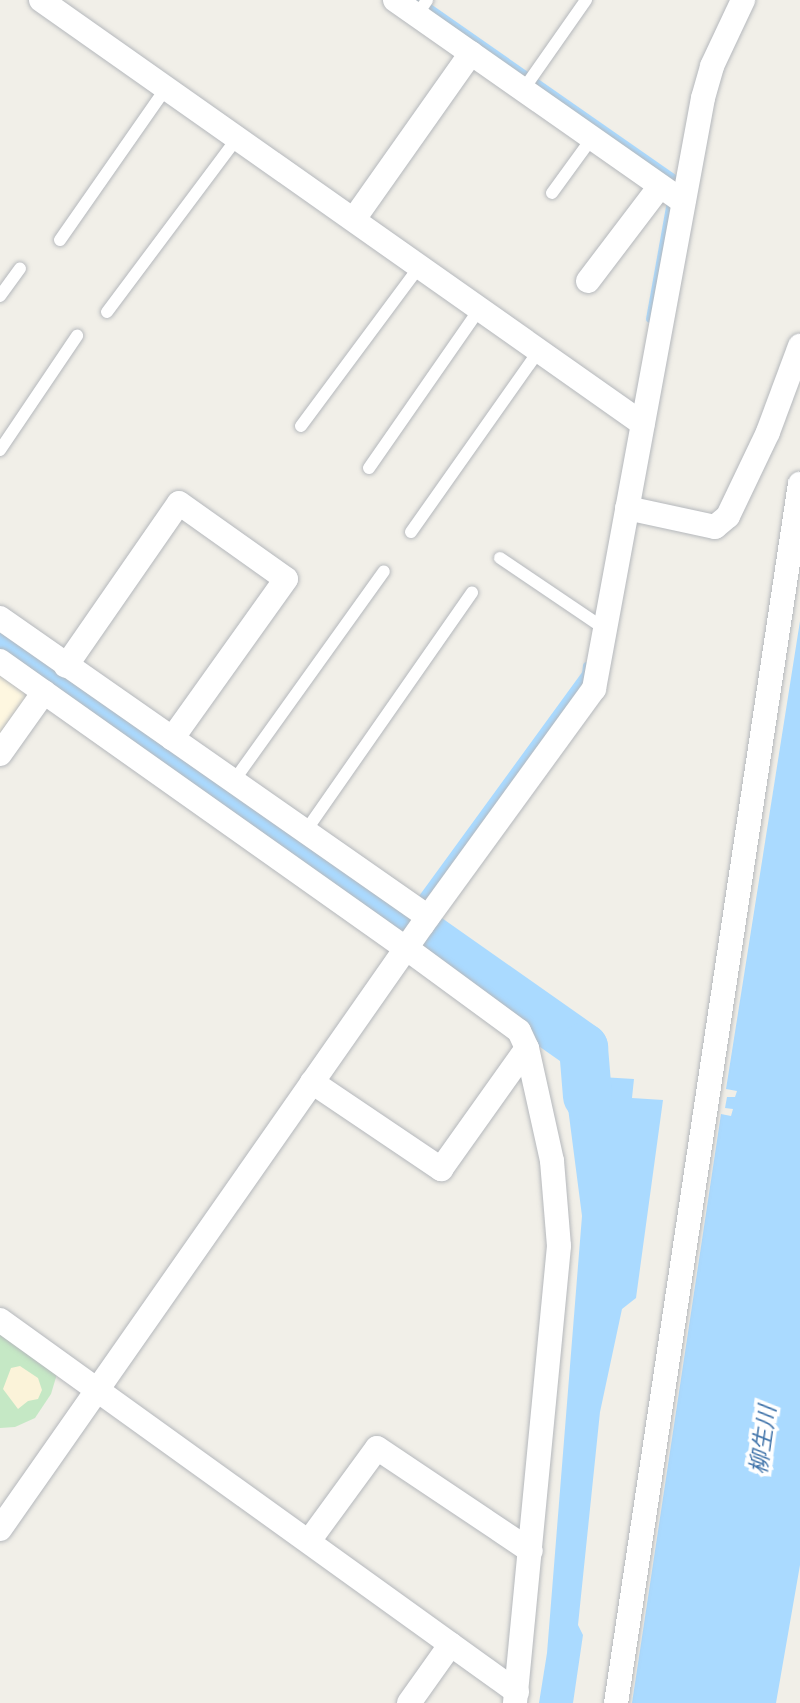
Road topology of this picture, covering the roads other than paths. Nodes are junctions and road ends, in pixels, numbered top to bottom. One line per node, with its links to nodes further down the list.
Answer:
1 (41, 0): 7 (street)
2 (395, 0): 5 (street)
3 (586, 0): 8 (lane)
4 (743, 0): 13 (street)
5 (420, 10): 6 (street)
6 (471, 53): 8 (street); 14 (street)
7 (166, 88): 9 (street); 15 (lane)
8 (524, 89): 10 (street)
9 (237, 138): 14 (street); 21 (lane)
10 (592, 138): 11 (street); 12 (lane)
11 (661, 187): 13 (street); 18 (street)
12 (552, 193)
13 (683, 202): 25 (street)
14 (354, 219): 16 (street)
15 (60, 240)
16 (419, 267): 20 (street); 26 (lane)
17 (20, 268): 19 (lane)
18 (588, 281)
19 (0, 296)
20 (479, 310): 24 (street); 28 (lane)
21 (107, 312)
22 (77, 336): 27 (lane)
23 (800, 346): 30 (street)
24 (538, 352): 25 (street); 31 (lane)
25 (643, 424): 30 (street)
26 (301, 426)
27 (0, 450)
28 (369, 468)
29 (800, 484): 55 (street)
30 (626, 508): 36 (street)
31 (411, 532)
32 (500, 558): 36 (lane)
33 (384, 571): 42 (lane)
34 (472, 593): 43 (lane)
35 (0, 618): 38 (street)
36 (604, 628): 44 (street)
37 (0, 662): 39 (street)
38 (66, 666): 40 (street); 40 (street)
39 (44, 692): 41 (street); 44 (street)
40 (172, 739): 42 (street)
41 (0, 754)
42 (233, 782): 43 (street)
43 (305, 832): 44 (street)
44 (419, 929): 45 (street); 46 (street)
45 (527, 1048): 46 (street); 51 (street)
46 (312, 1082): 48 (street)
47 (0, 1320): 48 (street)
48 (98, 1390): 49 (street); 50 (street)
49 (0, 1529)
50 (309, 1541): 51 (street); 52 (street)
51 (531, 1551): 53 (street)
52 (451, 1644): 53 (street); 54 (street)
53 (516, 1697)
54 (409, 1703)
55 (617, 1703)

